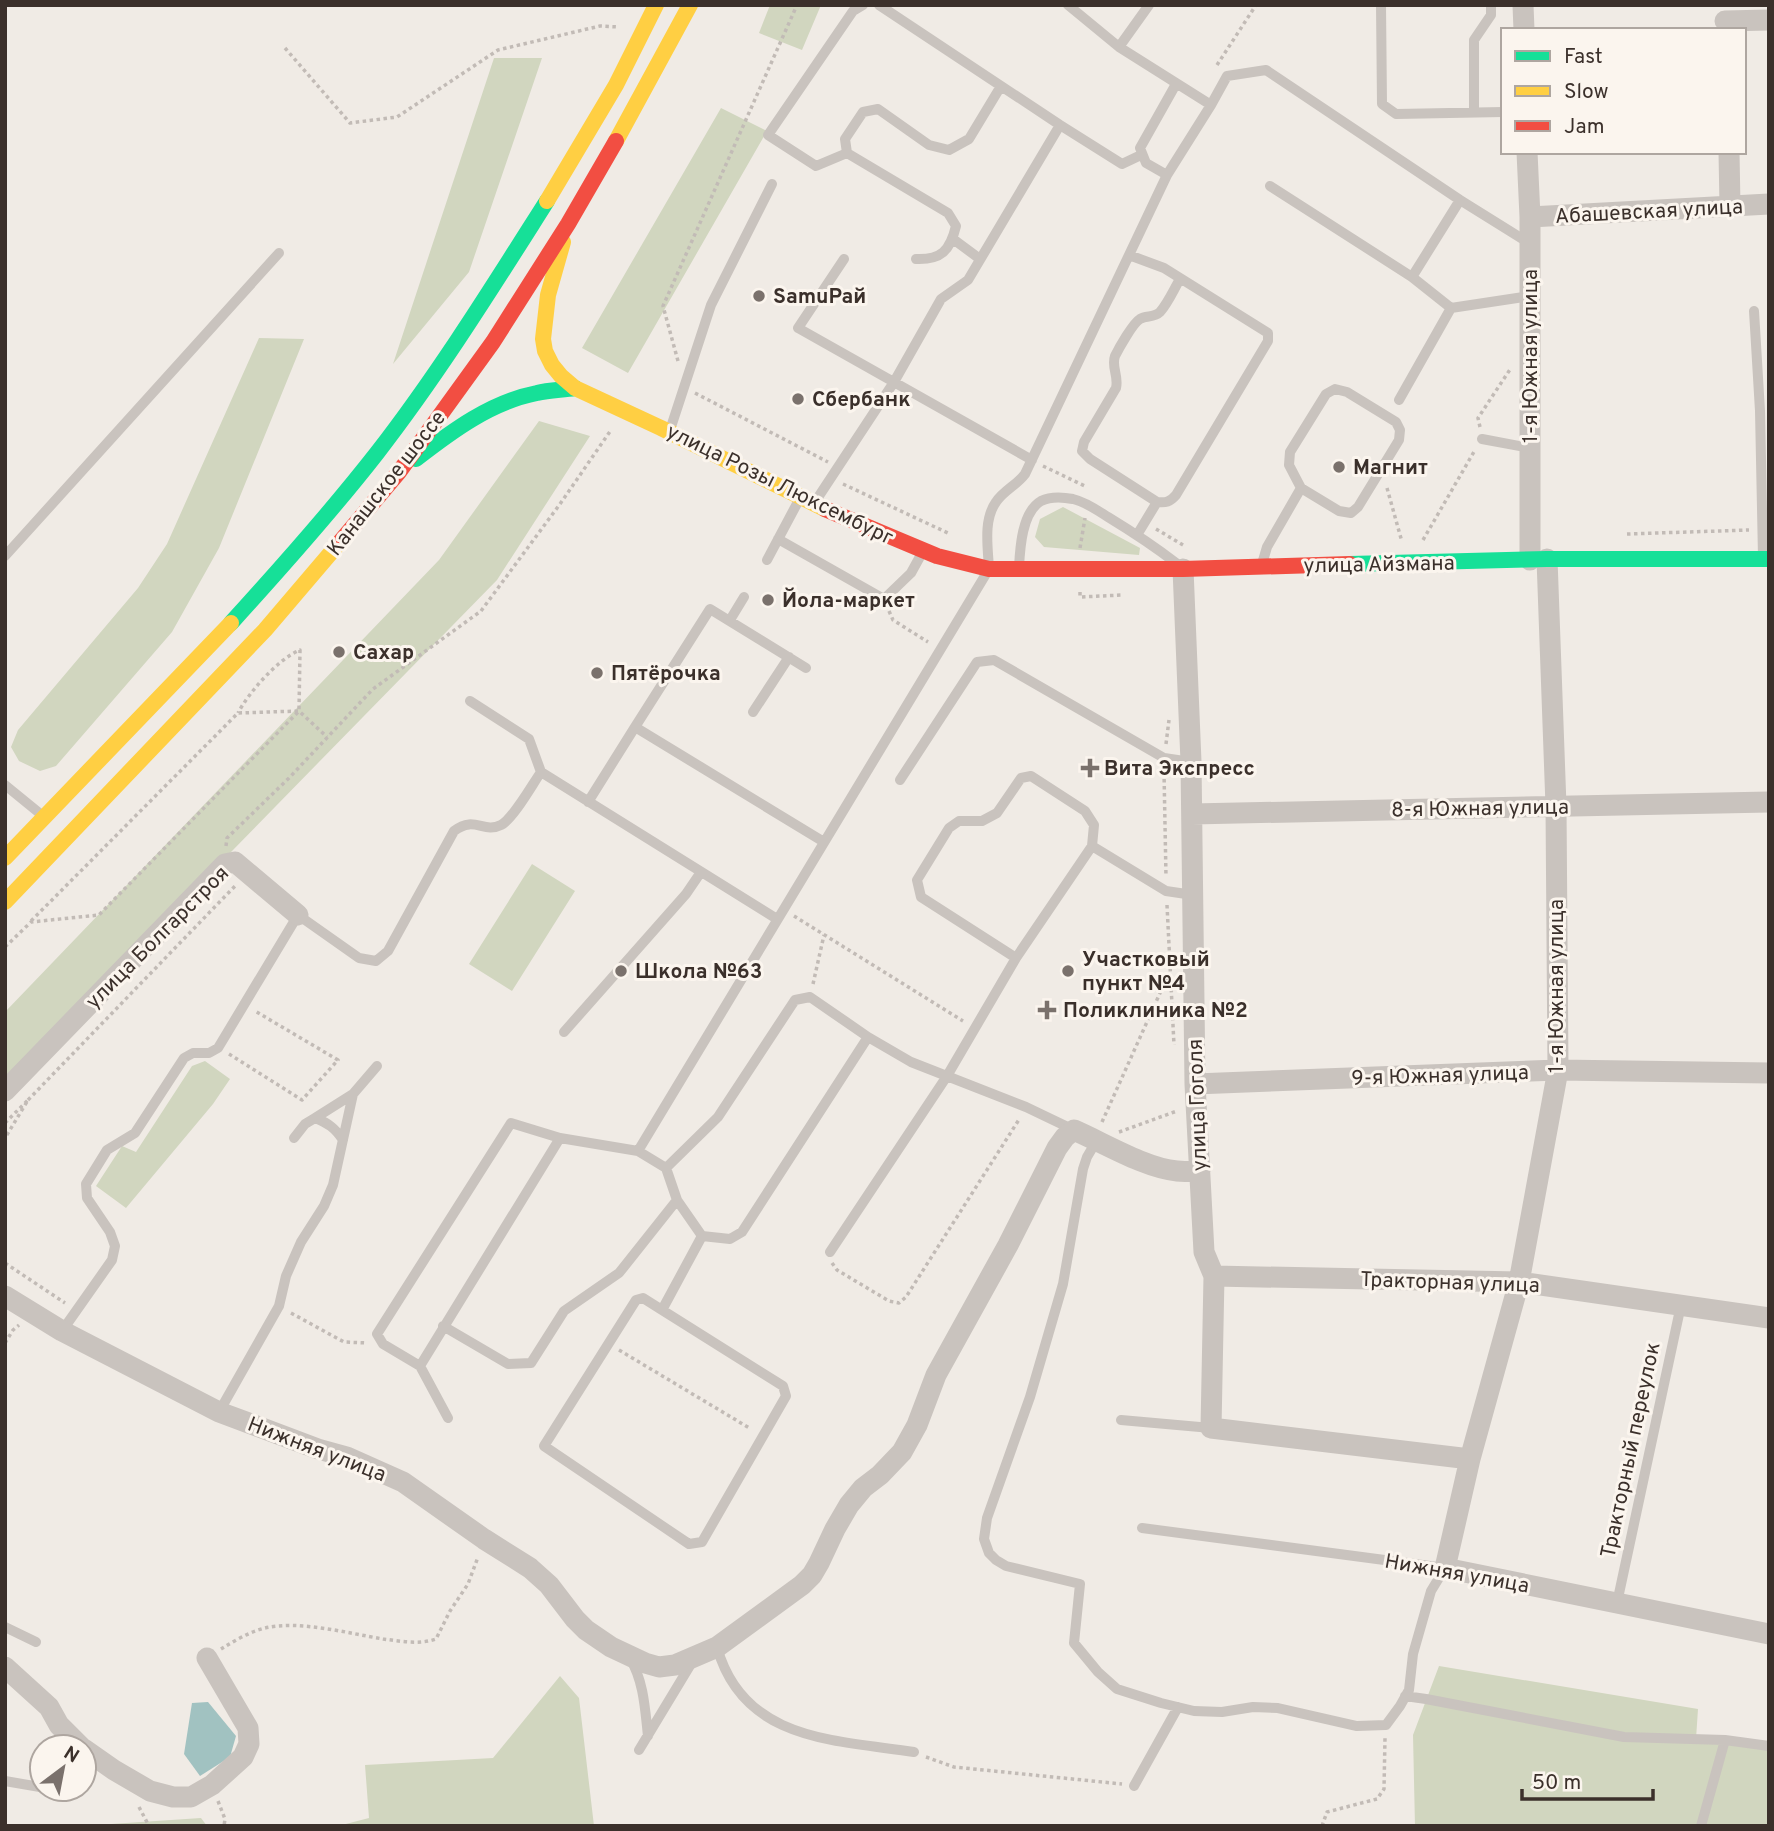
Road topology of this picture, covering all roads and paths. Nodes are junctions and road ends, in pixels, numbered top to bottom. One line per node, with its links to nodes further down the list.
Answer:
1 (656, 5): 15 (main road, Канашское шоссе)
2 (690, 5): 36 (main road, Канашское шоссе)
3 (797, 5): 50 (path)
4 (863, 5): 25 (lane)
5 (879, 5): 19 (lane)
6 (1068, 5): 16 (lane)
7 (1149, 5): 16 (lane)
8 (1256, 5): 20 (path)
9 (1381, 5): 23 (lane)
10 (1491, 5): 23 (lane)
11 (1523, 5): 14 (street)
12 (1725, 19): 13 (street)
13 (1769, 20)
14 (1524, 28)
15 (645, 30): 17 (path); 105 (main road, Канашское шоссе)
16 (1119, 47): 18 (lane)
17 (285, 48)
18 (1176, 84): 20 (lane); 28 (lane)
19 (1001, 86): 24 (lane); 25 (lane)
20 (1196, 96): 21 (lane)
21 (1212, 105): 29 (lane); 32 (lane)
22 (1501, 112): 23 (lane)
23 (1474, 113)
24 (1060, 125): 28 (lane); 42 (lane)
25 (847, 153): 37 (lane)
26 (1527, 154): 35 (street, 1-я Южная улица)
27 (1728, 154): 34 (street)
28 (1141, 155): 29 (lane)
29 (1167, 175): 40 (lane)
30 (772, 184): 50 (lane)
31 (1270, 186): 44 (lane)
32 (1460, 200): 38 (lane); 44 (lane)
33 (1769, 204): 34 (street, Абашевская улица)
34 (1730, 206): 35 (street, Абашевская улица)
35 (1530, 217): 38 (street, 1-я Южная улица)
36 (568, 224): 51 (main road); 60 (main road, Канашское шоссе)
37 (953, 239): 42 (lane); 43 (lane)
38 (1530, 243): 46 (street, 1-я Южная улица)
39 (279, 253): 75 (lane)
40 (1129, 255): 45 (lane); 57 (lane)
41 (844, 259): 49 (lane)
42 (980, 259): 49 (lane)
43 (916, 260)
44 (1412, 277): 47 (lane)
45 (1180, 279): 64 (lane); 64 (lane)
46 (1530, 296): 47 (lane); 56 (street, 1-я Южная улица)
47 (1451, 308): 52 (lane)
48 (1755, 312): 66 (lane)
49 (894, 383): 57 (lane); 58 (lane)
50 (684, 387): 54 (lane); 58 (path)
51 (575, 388): 53 (main road, улица Розы Люксембург); 60 (main road)
52 (1399, 400)
53 (624, 411): 54 (main road, улица Розы Люксембург); 95 (path)
54 (669, 432): 63 (main road, улица Розы Люксембург)
55 (1482, 439): 56 (lane)
56 (1530, 448): 78 (street, 1-я Южная улица)
57 (1032, 460): 62 (path); 80 (lane)
58 (838, 467): 63 (lane)
59 (1381, 470): 61 (lane); 61 (lane); 72 (path)
60 (399, 472): 114 (main road, Канашское шоссе)
61 (1301, 488): 79 (lane)
62 (1094, 491)
63 (806, 501): 69 (lane); 74 (main road, улица Розы Люксембург)
64 (1157, 502): 65 (lane)
65 (1145, 522): 68 (lane); 73 (path)
66 (1763, 529): 67 (path); 76 (lane)
67 (1626, 534)
68 (1137, 536): 81 (lane); 82 (lane)
69 (778, 539): 77 (lane); 84 (lane)
70 (1422, 541): 71 (path)
71 (1435, 541)
72 (1412, 542)
73 (1195, 545)
74 (923, 552): 80 (main road, улица Розы Люксембург); 84 (lane)
75 (5, 556)
76 (1766, 559): 78 (main road, улица Айзмана)
77 (767, 560)
78 (1539, 560): 79 (main road, улица Айзмана); 103 (street, 1-я Южная улица)
79 (1262, 567): 82 (main road, улица Айзмана)
80 (989, 569): 81 (main road, улица Айзмана); 86 (lane)
81 (1018, 569): 82 (main road, улица Айзмана)
82 (1183, 569): 97 (street, улица Гоголя)
83 (744, 597): 85 (lane)
84 (884, 599): 86 (path)
85 (730, 620): 87 (lane); 94 (lane)
86 (940, 650): 106 (lane)
87 (789, 657): 88 (lane); 91 (lane)
88 (806, 668)
89 (470, 701): 98 (lane)
90 (299, 711): 92 (path); 92 (path); 95 (path); 117 (path)
91 (753, 712)
92 (238, 713): 117 (path)
93 (1169, 720): 96 (path)
94 (635, 727): 101 (lane); 106 (lane)
95 (327, 737): 109 (path)
96 (1164, 758): 97 (lane); 99 (lane); 112 (path)
97 (1191, 762): 104 (street, улица Гоголя)
98 (541, 772): 101 (lane); 116 (lane, улица Болгарстроя)
99 (900, 780)
100 (5, 785): 105 (lane)
101 (588, 802): 110 (lane)
102 (1769, 802): 103 (street, 8-я Южная улица)
103 (1556, 806): 104 (street, 8-я Южная улица); 130 (street, 1-я Южная улица)
104 (1192, 814): 113 (street, улица Гоголя)
105 (45, 818): 108 (main road, Канашское шоссе)
106 (824, 842): 115 (lane)
107 (1092, 846): 112 (lane); 120 (lane); 120 (lane)
108 (5, 859)
109 (225, 864): 111 (street, улица Болгарстроя); 134 (street, улица Болгарстроя)
110 (701, 872): 115 (lane); 125 (lane)
111 (248, 873): 116 (street, улица Болгарстроя); 136 (path)
112 (1166, 891): 113 (lane); 121 (path)
113 (1192, 895): 133 (street, улица Гоголя)
114 (5, 902)
115 (780, 914): 118 (path); 147 (lane)
116 (298, 915): 123 (lane)
117 (31, 922): 119 (path)
118 (824, 934): 122 (path); 124 (path)
119 (5, 947)
120 (1016, 958): 124 (lane)
121 (1170, 971): 127 (path); 146 (path)
122 (810, 997): 126 (lane); 148 (lane)
123 (244, 1005): 128 (lane); 128 (path)
124 (974, 1028): 132 (lane)
125 (564, 1032)
126 (868, 1037): 132 (lane); 151 (lane)
127 (1174, 1047)
128 (218, 1048): 159 (lane)
129 (377, 1066): 135 (lane)
130 (1558, 1070): 131 (street, 9-я Южная улица); 133 (street, 9-я Южная улица); 155 (street, 1-я Южная улица)
131 (1769, 1073)
132 (947, 1076): 137 (lane); 152 (lane)
133 (1195, 1084): 149 (street, улица Гоголя)
134 (5, 1091)
135 (353, 1094): 139 (lane); 145 (lane)
136 (28, 1100): 140 (path); 142 (path)
137 (1026, 1107): 141 (lane); 152 (path)
138 (1177, 1111): 146 (path)
139 (315, 1118): 143 (lane); 145 (lane)
140 (5, 1123)
141 (1074, 1130): 146 (street); 180 (street, Нижняя улица)
142 (5, 1138)
143 (295, 1138)
144 (561, 1138): 147 (lane); 162 (lane); 165 (lane)
145 (343, 1140): 158 (lane)
146 (1097, 1140): 149 (street); 186 (lane)
147 (638, 1150): 148 (lane)
148 (666, 1168): 150 (lane)
149 (1200, 1171): 154 (street, улица Гоголя)
150 (677, 1200): 151 (lane); 162 (lane)
151 (702, 1236): 160 (lane)
152 (830, 1252)
153 (5, 1263): 159 (path)
154 (1214, 1276): 155 (street, Тракторная улица); 170 (street, улица Гоголя)
155 (1518, 1282): 157 (street, Тракторная улица); 172 (street, 1-я Южная улица)
156 (5, 1296): 163 (street, Нижняя улица)
157 (1681, 1305): 161 (street, Тракторная улица); 176 (lane, Тракторный переулок)
158 (279, 1306): 165 (path); 167 (lane)
159 (76, 1310): 163 (lane)
160 (662, 1310): 164 (lane); 171 (lane)
161 (1769, 1318)
162 (443, 1326): 166 (lane)
163 (62, 1331): 167 (street, Нижняя улица)
164 (608, 1344): 171 (path); 171 (lane)
165 (383, 1345): 166 (lane)
166 (420, 1366): 168 (lane)
167 (219, 1412): 174 (street, Нижняя улица)
168 (447, 1418)
169 (1121, 1420): 170 (lane)
170 (1211, 1428): 172 (street)
171 (763, 1436)
172 (1470, 1459): 175 (street, 1-я Южная улица)
173 (1142, 1528): 175 (lane, Нижняя улица)
174 (484, 1539): 181 (street, Нижняя улица); 183 (path)
175 (1445, 1568): 176 (street, Нижняя улица); 185 (lane)
176 (1617, 1604): 178 (street, Нижняя улица)
177 (5, 1627): 179 (lane)
178 (1769, 1634)
179 (36, 1642)
180 (717, 1647): 182 (street, Нижняя улица); 193 (lane)
181 (629, 1656): 182 (street, Нижняя улица); 189 (lane)
182 (695, 1657): 189 (lane)
183 (207, 1658): 197 (street)
184 (5, 1667): 188 (street)
185 (1405, 1696): 187 (lane); 190 (lane)
186 (1178, 1707): 187 (lane); 198 (lane)
187 (1386, 1725): 200 (path)
188 (66, 1733)
189 (648, 1736): 192 (lane)
190 (1725, 1740): 191 (lane); 201 (lane)
191 (1769, 1746)
192 (639, 1750)
193 (914, 1752): 198 (path)
194 (98, 1759): 197 (street)
195 (5, 1782): 196 (lane)
196 (28, 1785)
197 (212, 1786): 199 (path)
198 (1134, 1786)
199 (224, 1826)
200 (1322, 1826)
201 (1701, 1826)

